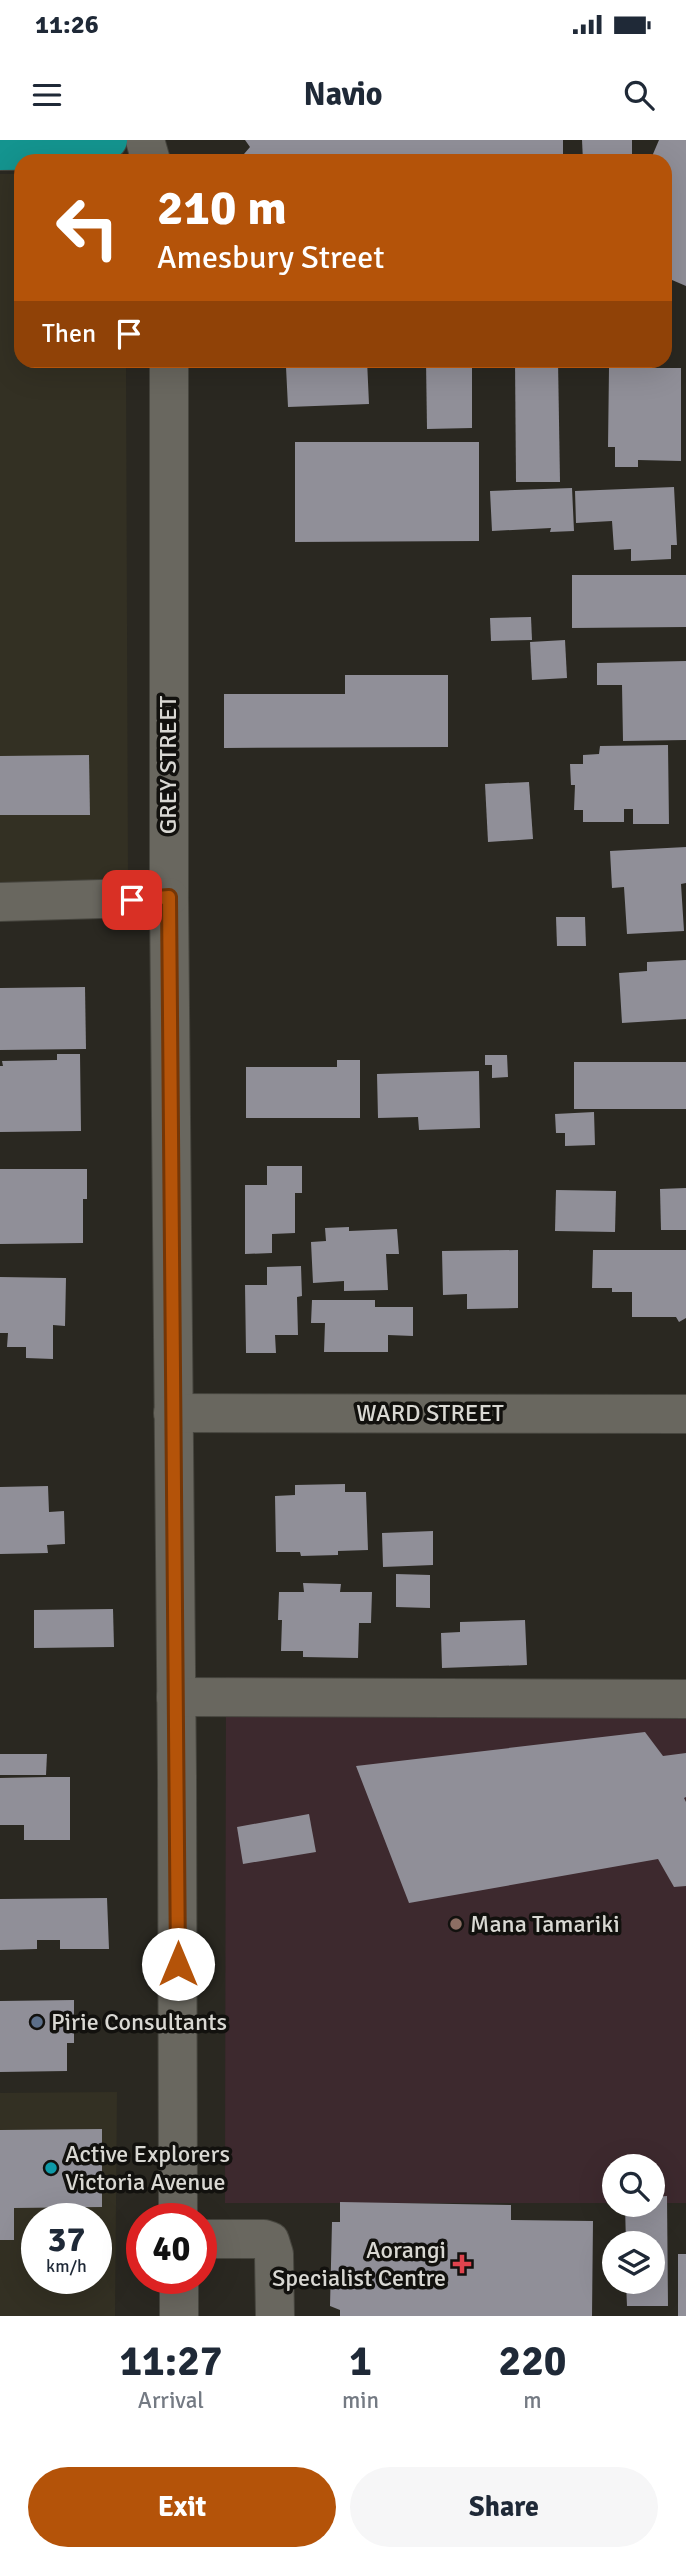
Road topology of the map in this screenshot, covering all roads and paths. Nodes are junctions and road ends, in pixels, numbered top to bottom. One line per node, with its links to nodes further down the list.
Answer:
1 (108, 140): 2 (highway)
2 (0, 151)
3 (169, 368): 4 (street, GREY STREET)
4 (169, 897): 5 (street); 6 (street, GREY STREET)
5 (0, 902)
6 (173, 1413): 7 (street, WARD STREET); 8 (street, GREY STREET)
7 (686, 1414)
8 (176, 1697): 9 (street); 10 (street, GREY STREET)
9 (686, 1699)
10 (178, 2203)
11 (217, 2239): 14 (street)
12 (179, 2294): 13 (street)
13 (179, 2316)
14 (275, 2316)

